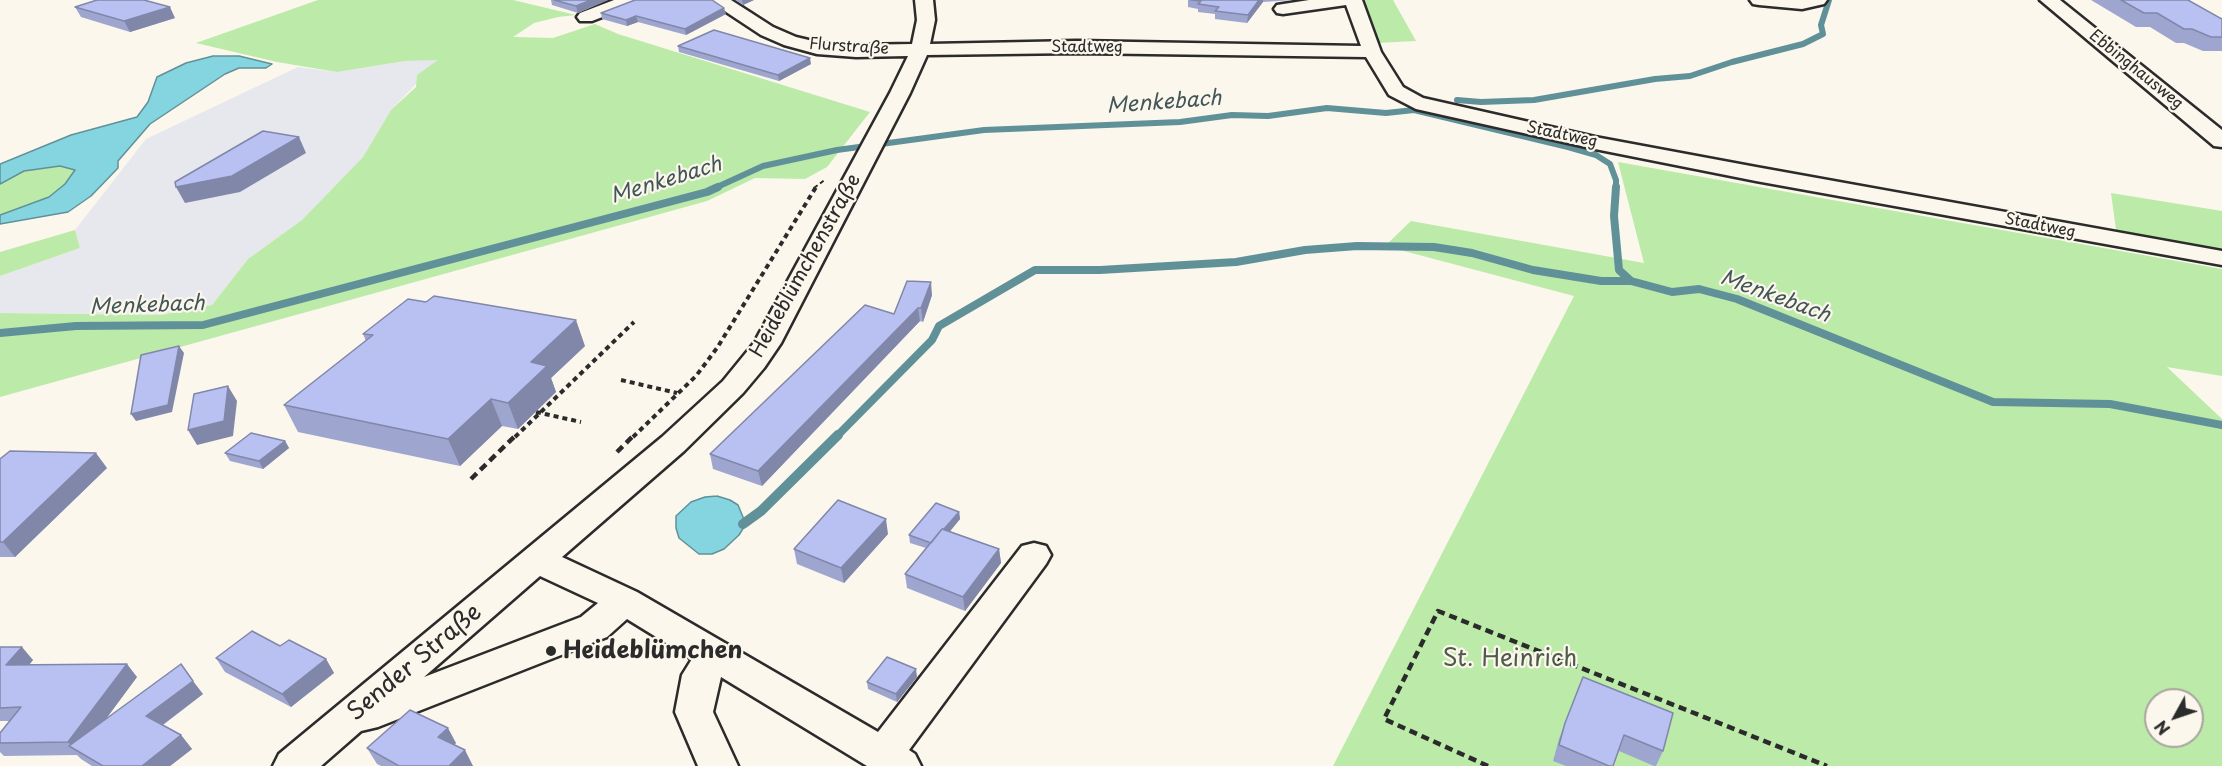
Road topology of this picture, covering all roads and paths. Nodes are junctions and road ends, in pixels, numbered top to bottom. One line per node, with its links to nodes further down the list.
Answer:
1 (630, 0): 10 (street)
2 (717, 0): 11 (street, Flurstraße)
3 (924, 0): 11 (street, Heideblümchenstraße)
4 (1345, 0): 9 (street)
5 (1353, 0): 12 (street)
6 (1759, 0): 7 (street)
7 (1818, 0)
8 (2049, 0): 13 (street, Ebbinghausweg)
9 (1283, 9)
10 (586, 17)
11 (920, 50): 12 (street, Stadtweg); 24 (street, Heideblümchenstraße)
12 (1372, 52): 15 (street, Stadtweg)
13 (2222, 141)
14 (831, 174): 18 (path)
15 (2222, 258)
16 (634, 322): 19 (path)
17 (621, 380): 18 (path)
18 (678, 393): 21 (path)
19 (537, 413): 20 (path); 22 (path)
20 (581, 422)
21 (614, 455)
22 (471, 479)
23 (1034, 555): 28 (street)
24 (537, 560): 25 (street); 27 (street, Sender Straße)
25 (625, 601): 26 (street); 27 (street)
26 (717, 655): 28 (street); 30 (street)
27 (342, 724): 29 (street, Sender Straße)
28 (892, 761)
29 (293, 766)
30 (718, 766)
31 (1488, 766): 32 (path)
32 (1827, 766)

